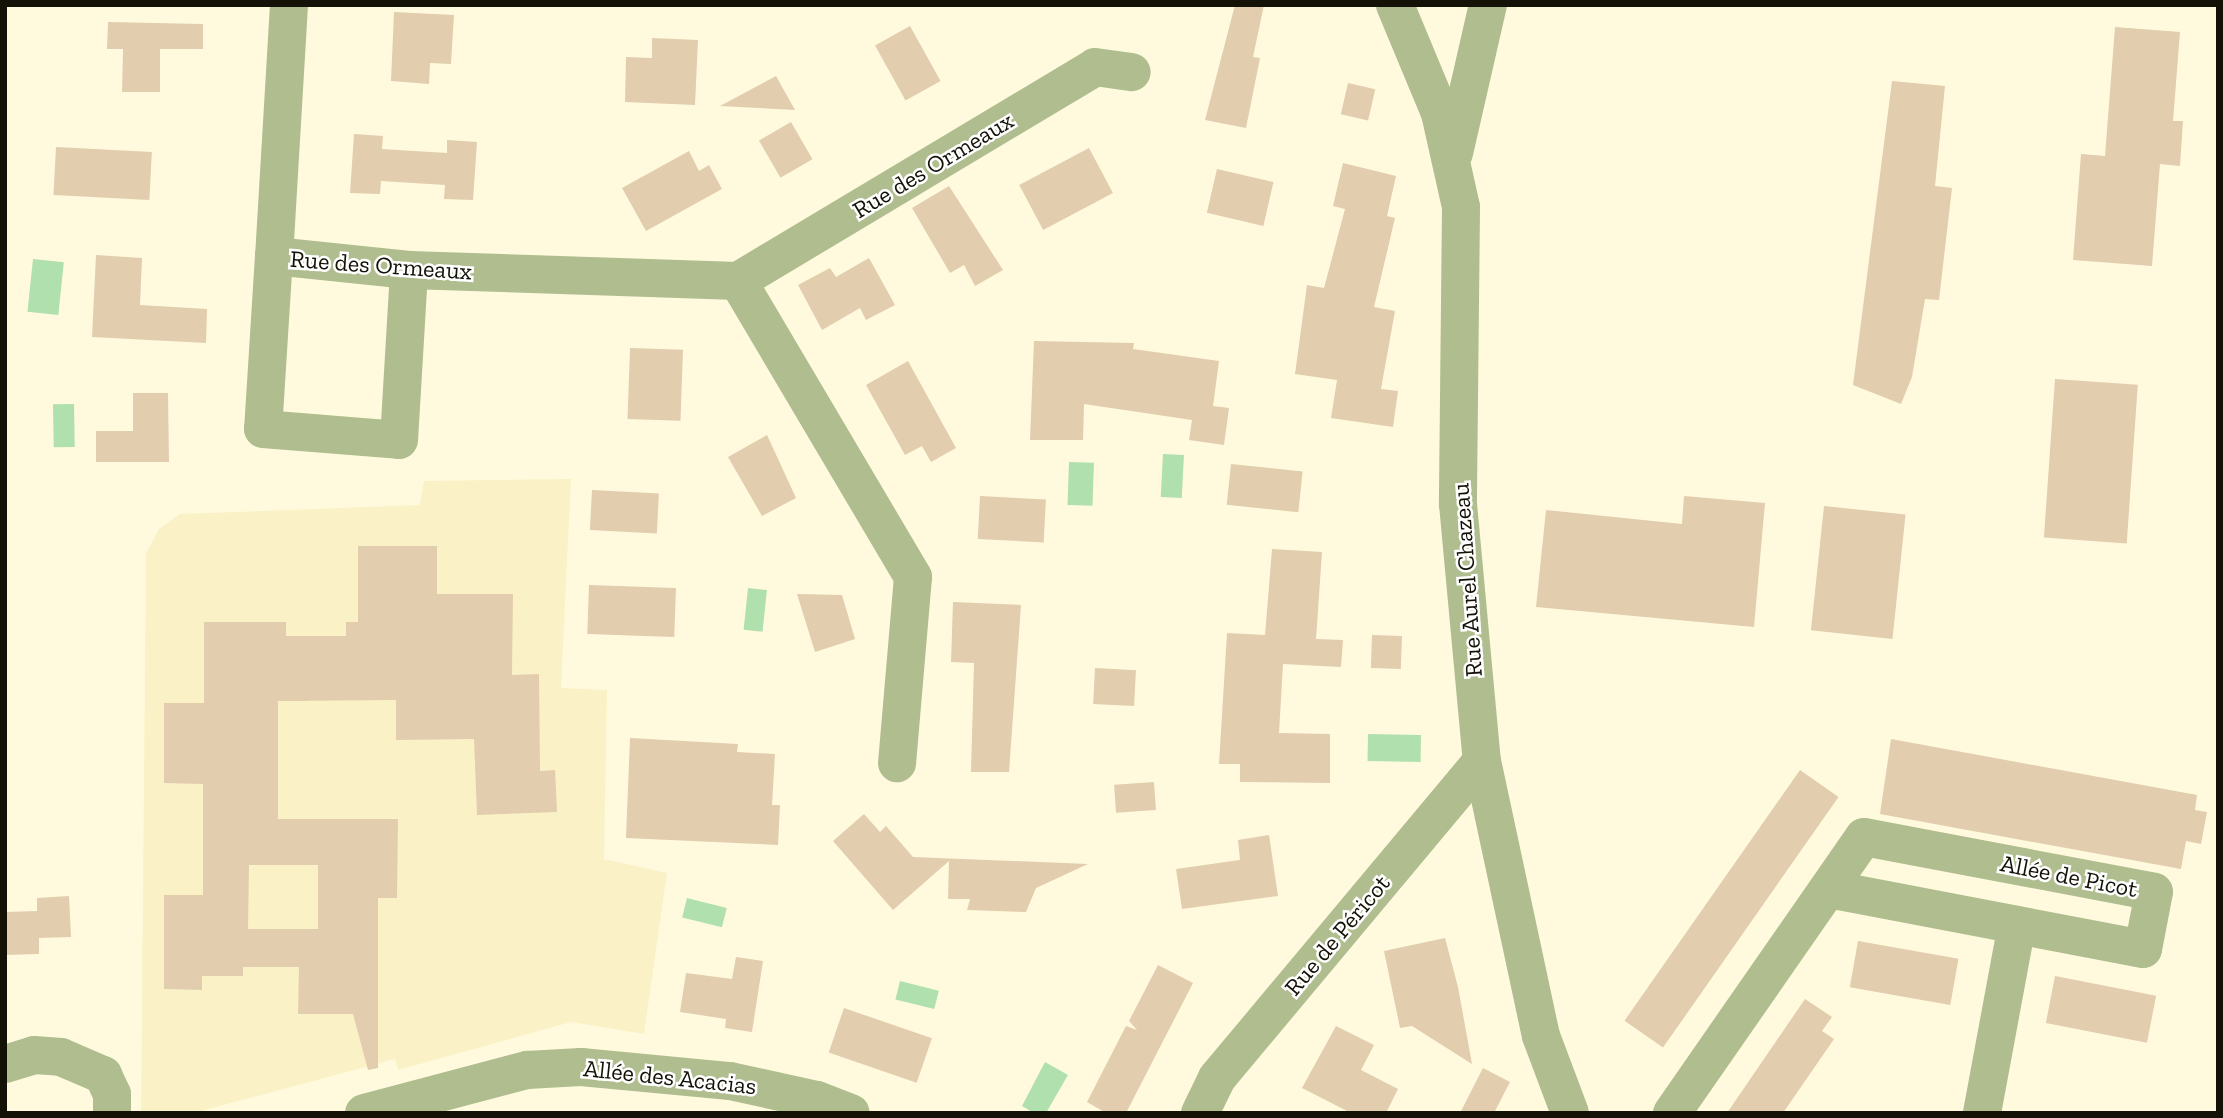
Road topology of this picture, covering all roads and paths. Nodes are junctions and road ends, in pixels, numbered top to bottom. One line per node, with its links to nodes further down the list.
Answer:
1 (289, 5): 6 (street, Rue des Ormeaux)
2 (1395, 5): 5 (street, Rue Aurel Chazeau)
3 (1488, 5): 5 (street)
4 (1132, 72): 8 (street, Rue des Ormeaux)
5 (1453, 159): 9 (street, Rue Aurel Chazeau)
6 (274, 256): 7 (street, Rue des Ormeaux); 7 (street)
7 (409, 270): 8 (street, Rue des Ormeaux)
8 (738, 281): 10 (street)
9 (1482, 761): 17 (street, Rue de Péricot); 18 (street, Rue Aurel Chazeau)
10 (897, 763)
11 (1829, 889): 12 (street, Allée de Picot); 12 (street, Allée de Picot); 19 (street, Allée de Picot)
12 (2017, 925): 20 (street)
13 (5, 1064): 14 (street)
14 (112, 1113)
15 (364, 1113): 16 (street, Allée des Acacias)
16 (851, 1113)
17 (1200, 1113)
18 (1570, 1113)
19 (1672, 1113)
20 (1982, 1113)

